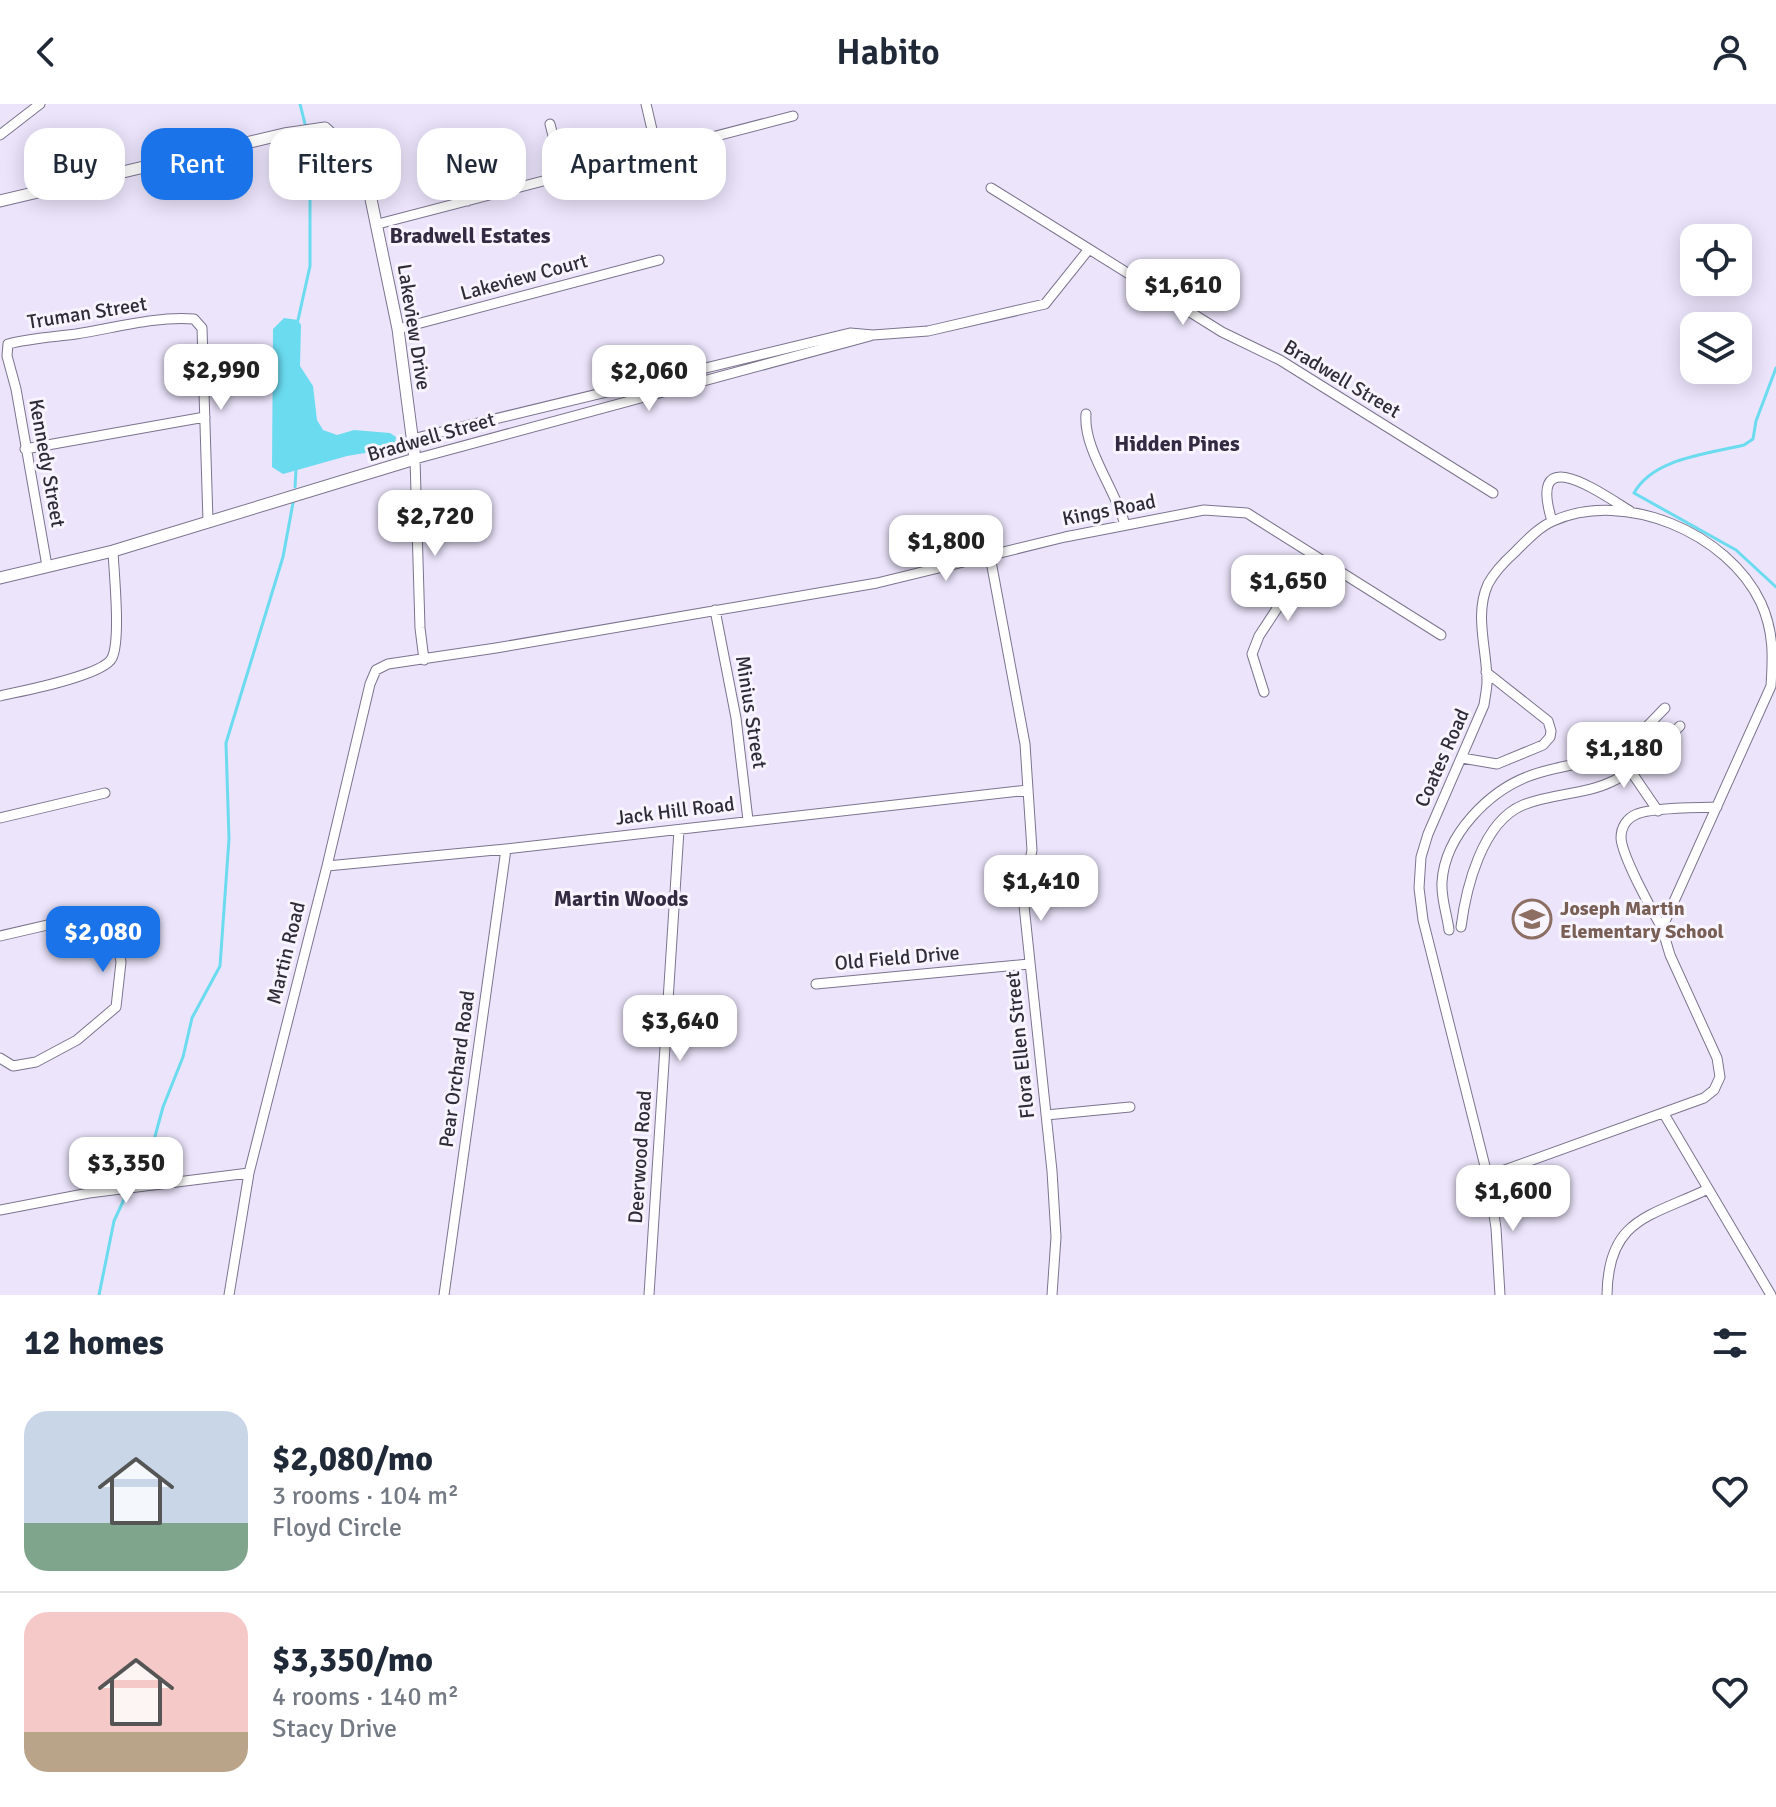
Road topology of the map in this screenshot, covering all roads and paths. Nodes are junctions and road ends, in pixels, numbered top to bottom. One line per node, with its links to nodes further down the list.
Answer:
1 (40, 104): 8 (street)
2 (646, 104): 6 (street)
3 (793, 116): 7 (street)
4 (550, 124): 5 (street)
5 (551, 128)
6 (652, 128)
7 (726, 133)
8 (0, 135)
9 (542, 181): 12 (street)
10 (991, 188): 14 (street, Bradwell Street)
11 (0, 201): 13 (street, Lakeview Drive)
12 (468, 201): 13 (street)
13 (378, 224): 16 (street, Lakeview Drive)
14 (1089, 249): 17 (street, Bradwell Street); 24 (street, Bradwell Street)
15 (659, 260): 16 (street, Lakeview Court)
16 (398, 329): 21 (street, Lakeview Drive)
17 (873, 335): 21 (street, Bradwell Street); 23 (street, Bradwell Street)
18 (9, 367): 20 (street, Truman Street); 22 (street, Kennedy Street)
19 (1086, 414): 28 (street)
20 (205, 417): 22 (street); 26 (street)
21 (412, 439): 23 (street, Lakeview Drive)
22 (25, 449): 32 (street, Kennedy Street)
23 (415, 459): 26 (street, Bradwell Street); 36 (street, Lakeview Drive)
24 (1493, 493)
25 (1630, 511): 27 (street, Coates Road); 27 (street); 47 (street, Coates Road)
26 (208, 521): 29 (street, Bradwell Street)
27 (1552, 521): 37 (street, Coates Road)
28 (1125, 525): 30 (street, Kings Road); 31 (street, Kings Road)
29 (113, 551): 32 (street, Bradwell Street); 39 (street)
30 (1312, 555): 35 (street, Kings Road); 38 (street)
31 (990, 556): 34 (street, Kings Road); 45 (street, Flora Ellen Street)
32 (47, 566): 33 (street, Bradwell Street)
33 (0, 578)
34 (715, 610): 36 (street, Kings Road); 50 (street, Minius Street)
35 (1441, 635)
36 (424, 660): 53 (street, Martin Road)
37 (1486, 672): 43 (street, Coates Road); 43 (street)
38 (1264, 692)
39 (0, 696)
40 (1665, 708): 42 (street)
41 (1680, 726): 44 (street)
42 (1617, 751): 44 (street); 56 (street)
43 (1462, 758): 65 (street, Coates Road)
44 (1631, 771): 48 (street); 54 (street)
45 (1028, 790): 50 (street, Jack Hill Road); 58 (street, Flora Ellen Street)
46 (105, 793): 49 (street)
47 (1717, 807): 48 (street); 55 (street, Coates Road)
48 (1658, 811): 55 (street)
49 (0, 818)
50 (748, 820): 51 (street, Jack Hill Road)
51 (679, 830): 52 (street, Jack Hill Road); 70 (street, Deerwood Road)
52 (506, 849): 53 (street, Jack Hill Road); 69 (street, Pear Orchard Road)
53 (327, 866): 64 (street, Martin Road)
54 (1461, 927)
55 (1662, 928): 62 (street)
56 (1449, 930)
57 (0, 936): 60 (street)
58 (1029, 964): 59 (street, Old Field Drive); 63 (street, Flora Ellen Street)
59 (816, 984)
60 (0, 1058)
61 (1130, 1107): 63 (street)
62 (1664, 1114): 65 (street); 66 (street)
63 (1046, 1115): 71 (street, Flora Ellen Street)
64 (249, 1173): 67 (street); 68 (street, Martin Road)
65 (1488, 1176): 72 (street, Coates Road)
66 (1708, 1189): 73 (street); 74 (street)
67 (0, 1210)
68 (229, 1295)
69 (444, 1295)
70 (649, 1295)
71 (1052, 1295)
72 (1500, 1295)
73 (1607, 1295)
74 (1774, 1295)

